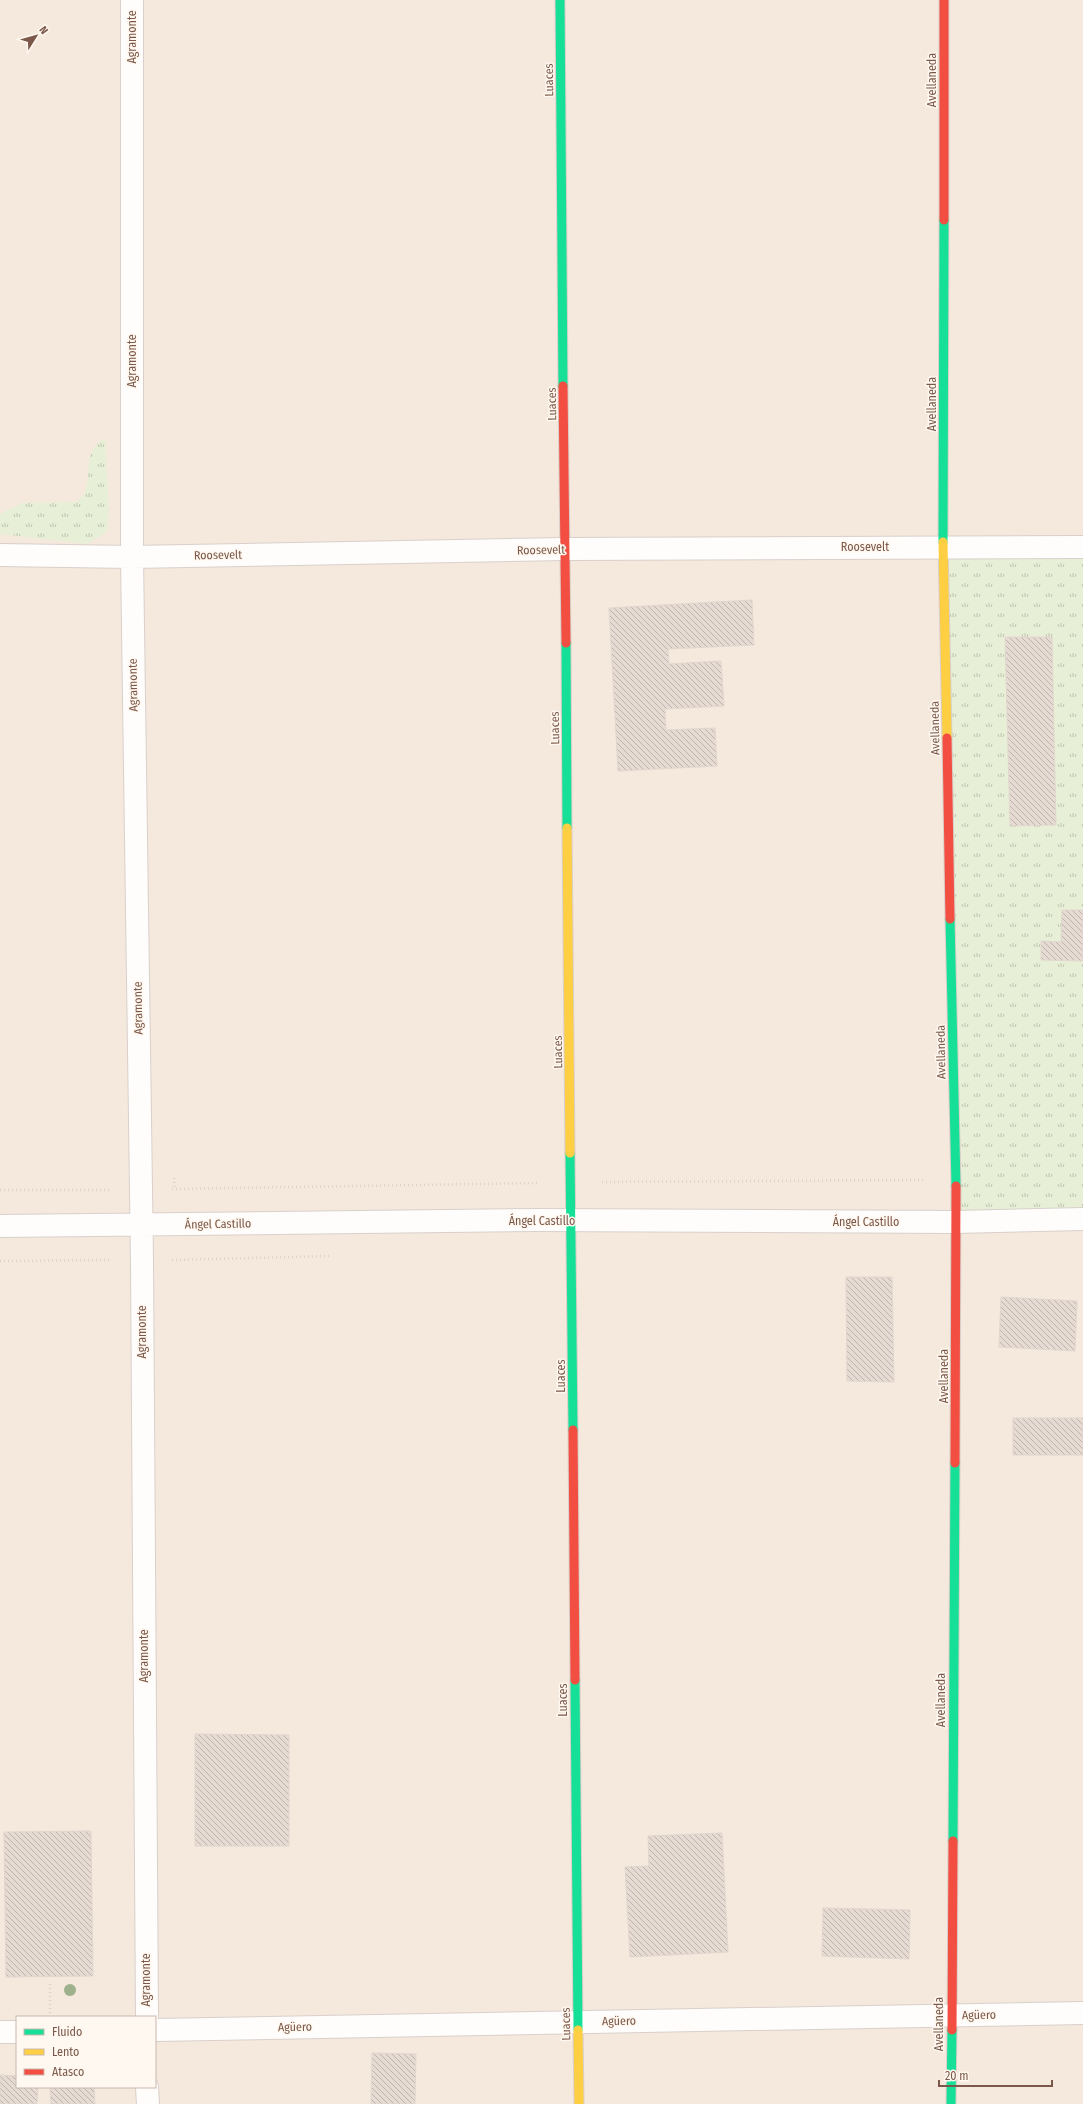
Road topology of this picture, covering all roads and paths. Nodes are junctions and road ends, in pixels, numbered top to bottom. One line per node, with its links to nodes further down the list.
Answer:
1 (132, 0): 8 (street, Agramonte)
2 (560, 0): 6 (street, Luaces)
3 (944, 0): 4 (street, Avellaneda)
4 (943, 547): 5 (street, Roosevelt); 6 (street, Roosevelt); 9 (street, Avellaneda)
5 (1083, 547)
6 (565, 549): 8 (street, Roosevelt); 10 (street, Luaces)
7 (0, 555): 8 (street, Roosevelt)
8 (132, 557): 12 (street, Agramonte)
9 (955, 1180): 10 (path); 15 (street, Avellaneda)
10 (571, 1183): 12 (path); 14 (street, Luaces)
11 (0, 1190): 12 (path)
12 (141, 1190): 16 (street, Agramonte)
13 (1083, 1219): 15 (street, Ángel Castillo)
14 (571, 1221): 15 (street, Ángel Castillo); 16 (street, Ángel Castillo); 23 (street, Luaces)
15 (956, 1222): 22 (street, Avellaneda)
16 (142, 1225): 17 (street, Ángel Castillo); 21 (street, Agramonte)
17 (0, 1226)
18 (50, 1982): 20 (path)
19 (1083, 2014): 22 (street, Agüero)
20 (50, 2016)
21 (147, 2016)
22 (950, 2016): 23 (street, Agüero); 30 (street, Avellaneda)
23 (578, 2022): 24 (street, Agüero); 29 (street, Luaces)
24 (156, 2030)
25 (0, 2032): 26 (street)
26 (16, 2032)
27 (148, 2088): 28 (street)
28 (148, 2104)
29 (579, 2104)
30 (951, 2104)

